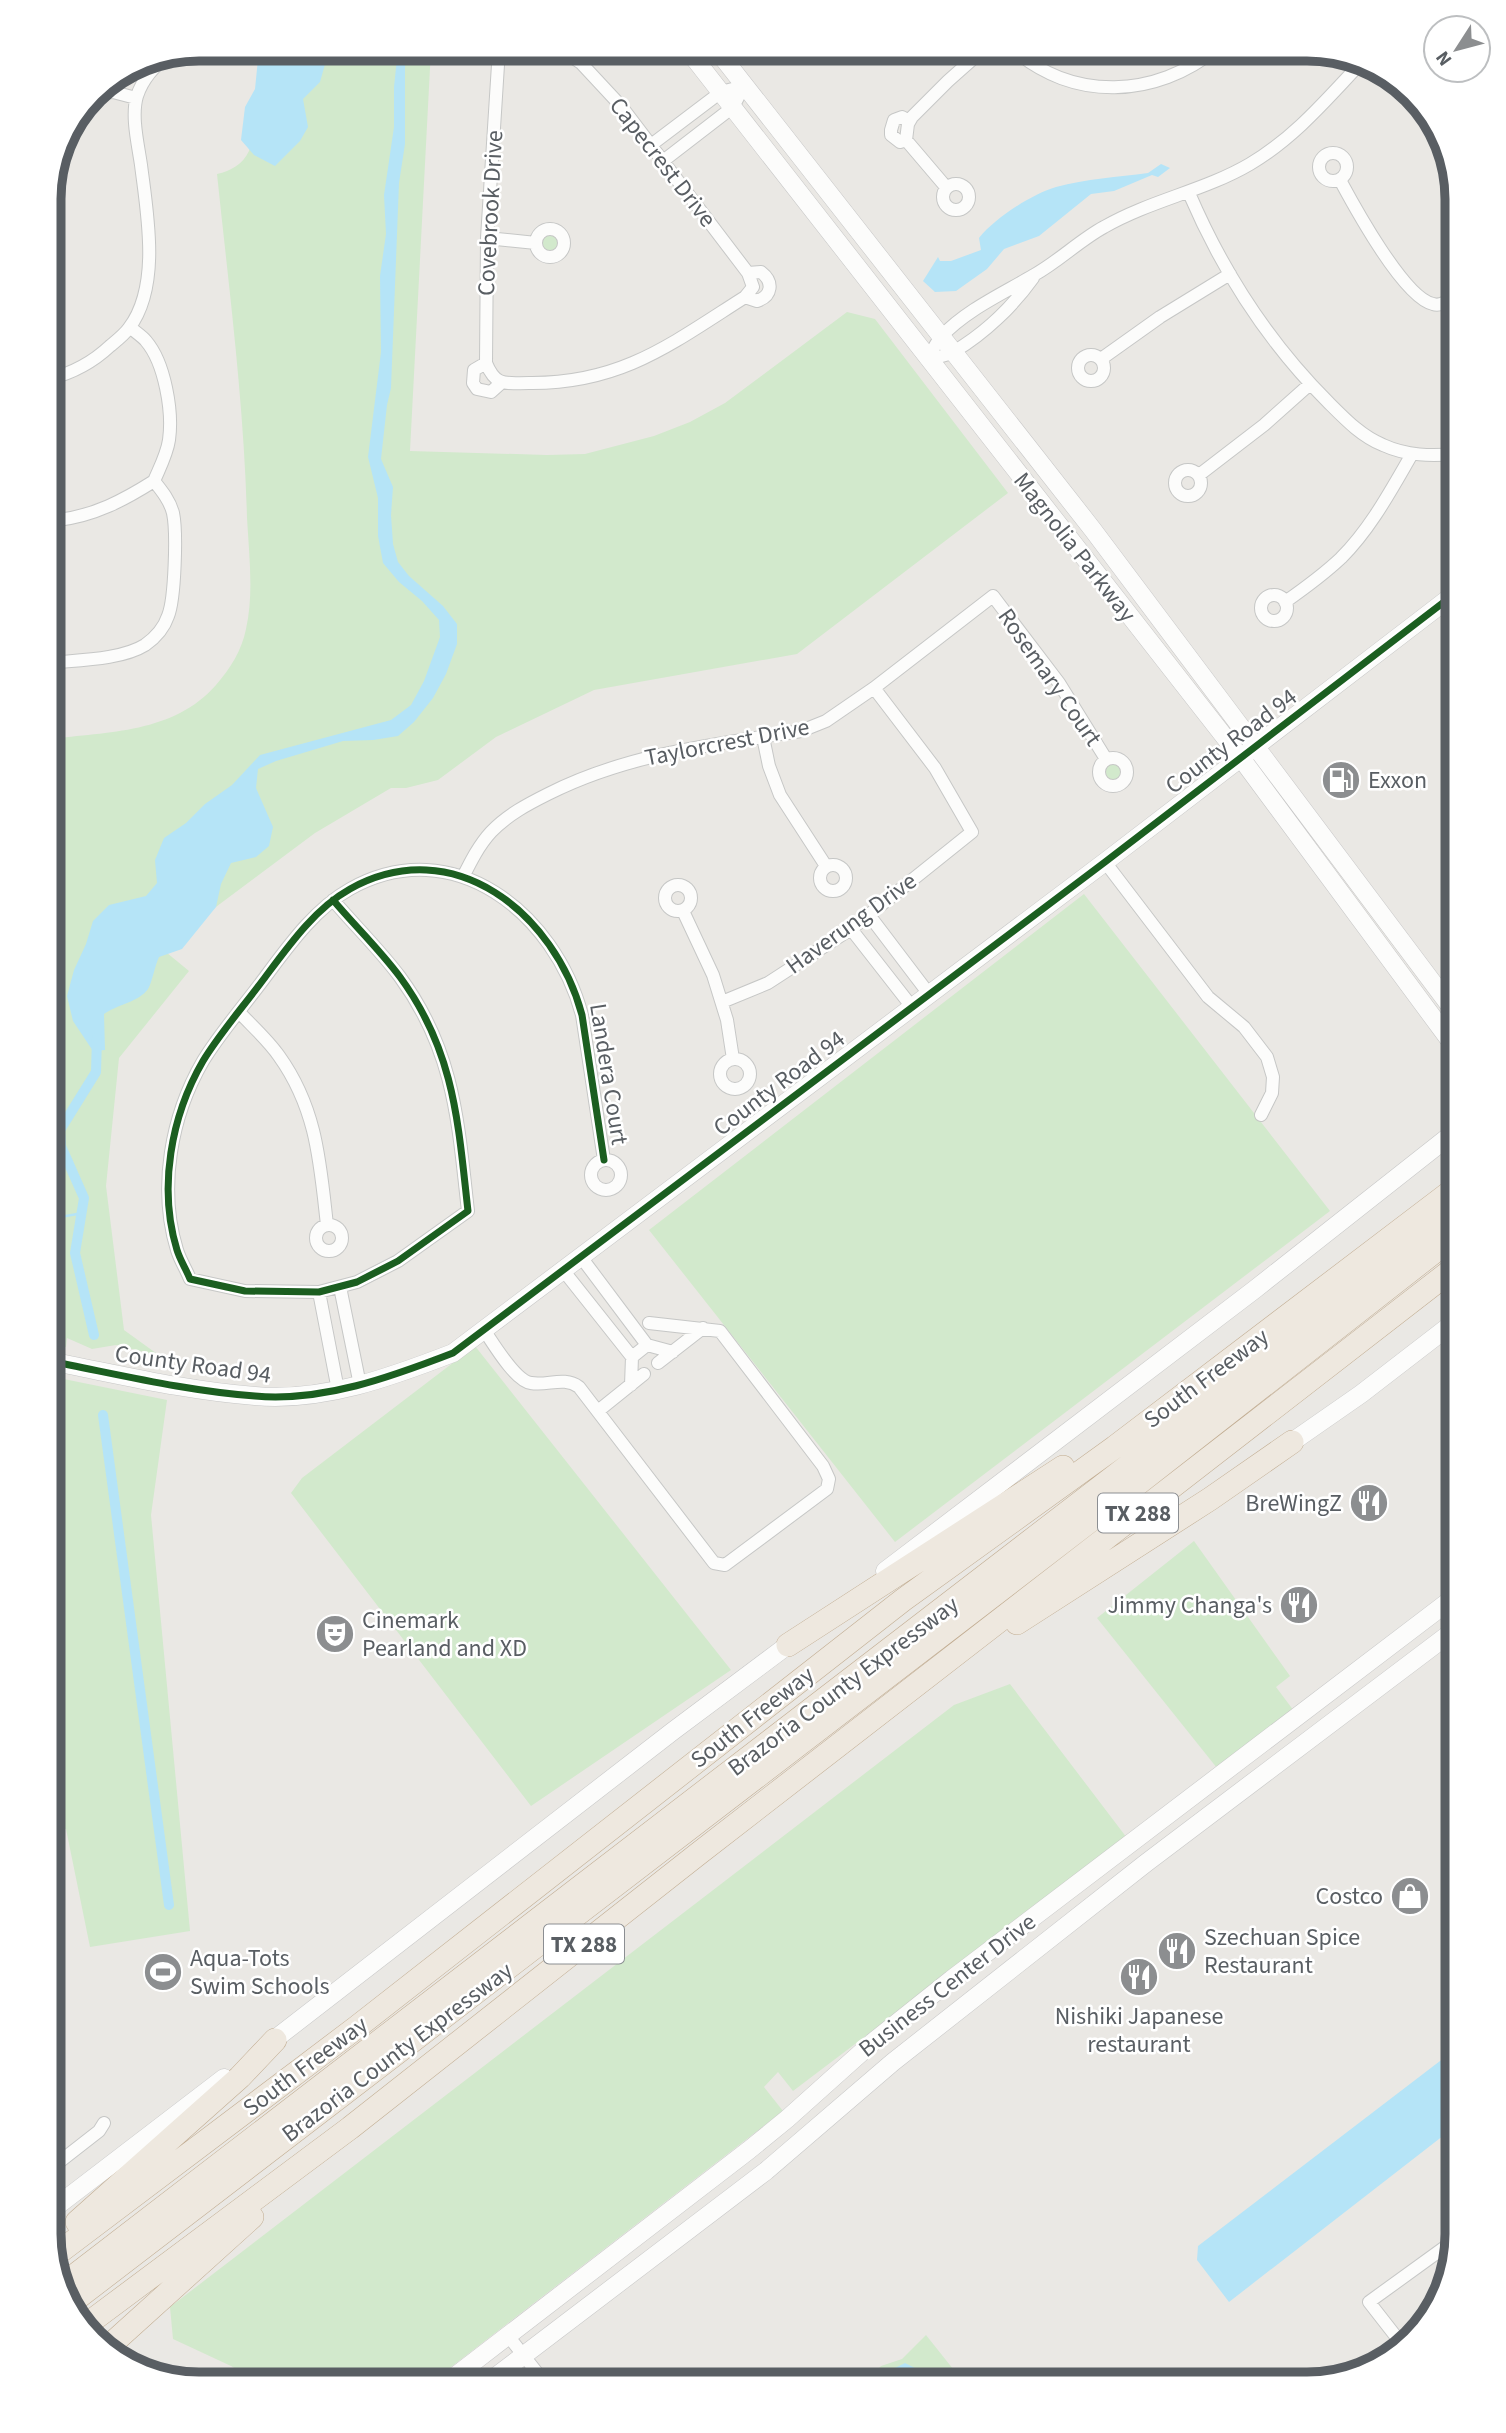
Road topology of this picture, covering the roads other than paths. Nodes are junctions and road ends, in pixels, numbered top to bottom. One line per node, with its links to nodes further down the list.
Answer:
1 (498, 61): 20 (street, Covebrook Drive)
2 (579, 61): 15 (street, Capecrest Drive)
3 (697, 61): 12 (main road, Magnolia Parkway)
4 (725, 61): 10 (main road, Magnolia Parkway)
5 (970, 62): 18 (street)
6 (1031, 62): 7 (street)
7 (1197, 62)
8 (153, 70): 13 (street)
9 (1354, 70): 19 (street)
10 (744, 86): 12 (street); 14 (street); 26 (main road, Magnolia Parkway)
11 (113, 92): 13 (street)
12 (721, 92): 14 (main road, Magnolia Parkway); 15 (street)
13 (136, 98): 25 (street)
14 (733, 107): 16 (street); 28 (main road, Magnolia Parkway)
15 (651, 145): 16 (street, Capecrest Drive)
16 (663, 161): 32 (street, Capecrest Drive)
17 (1340, 180): 24 (street)
18 (946, 187)
19 (1189, 193): 22 (street); 23 (street)
20 (487, 239): 21 (street); 30 (street, Covebrook Drive)
21 (536, 243)
22 (1230, 274): 29 (street); 33 (street)
23 (1035, 275): 26 (street); 27 (street)
24 (1445, 302)
25 (130, 327): 31 (street); 37 (street)
26 (941, 337): 27 (main road, Magnolia Parkway); 28 (street)
27 (953, 352): 28 (street); 39 (main road, Magnolia Parkway)
28 (928, 359): 40 (main road, Magnolia Parkway)
29 (1101, 359)
30 (486, 363): 32 (street, Covebrook Drive); 32 (street)
31 (62, 375)
32 (496, 379)
33 (1310, 384): 34 (street); 36 (street)
34 (1412, 454): 35 (street); 43 (street)
35 (1445, 454)
36 (1199, 475)
37 (154, 481): 38 (street); 44 (street)
38 (62, 520)
39 (1105, 547): 40 (main road); 47 (main road, Magnolia Parkway)
40 (1087, 562): 48 (main road, Magnolia Parkway)
41 (993, 596): 45 (street, Taylorcrest Drive); 49 (street, Rosemary Court)
42 (1445, 601): 47 (main road, County Road 94)
43 (1285, 602)
44 (62, 661)
45 (874, 688): 46 (street, Taylorcrest Drive); 57 (street, Haverung Drive)
46 (763, 737): 51 (street); 53 (street, Taylorcrest Drive)
47 (1255, 747): 48 (main road, County Road 94); 55 (main road, Magnolia Parkway)
48 (1241, 758): 50 (main road, County Road 94); 52 (main road, Magnolia Parkway)
49 (1106, 759)
50 (1105, 862): 59 (main road, County Road 94); 66 (street)
51 (826, 866)
52 (1319, 866): 55 (main road); 64 (main road, Magnolia Parkway)
53 (463, 877): 54 (street, Landera Court); 69 (street, Landera Court)
54 (333, 900): 63 (street, Landera Court); 78 (street)
55 (1376, 908): 60 (main road, Magnolia Parkway)
56 (683, 911): 61 (street)
57 (869, 915): 58 (street, Haverung Drive); 59 (street)
58 (851, 929): 61 (street, Haverung Drive); 62 (street)
59 (929, 994): 62 (main road, County Road 94)
60 (1445, 999)
61 (722, 1002): 65 (street)
62 (912, 1007): 75 (main road, County Road 94)
63 (239, 1012): 73 (street); 79 (street, Landera Court)
64 (1445, 1034)
65 (733, 1059)
66 (1261, 1115)
67 (1445, 1139): 70 (main road)
68 (1445, 1153): 70 (main road)
69 (604, 1160)
70 (1398, 1176): 98 (main road)
71 (1445, 1196): 95 (highway, South Freeway / TX 288)
72 (1445, 1222): 118 (highway, Brazoria County Expressway)
73 (327, 1225)
74 (1445, 1243): 119 (highway, Brazoria County Expressway)
75 (581, 1257): 76 (main road, County Road 94); 84 (street)
76 (564, 1270): 83 (main road, County Road 94); 86 (street)
77 (1445, 1275): 101 (highway, TX 288)
78 (340, 1287): 79 (street); 90 (street)
79 (319, 1292): 92 (street)
80 (649, 1323): 81 (street)
81 (703, 1328): 85 (street); 93 (street)
82 (1445, 1329): 94 (main road)
83 (484, 1330): 90 (main road, County Road 94); 93 (street)
84 (648, 1345): 85 (street); 86 (street)
85 (673, 1352): 88 (street)
86 (632, 1357): 91 (street)
87 (61, 1363): 92 (main road, County Road 94)
88 (659, 1363)
89 (645, 1374): 91 (street)
90 (360, 1385): 92 (main road, County Road 94)
91 (631, 1385): 93 (street)
92 (338, 1390)
93 (598, 1411)
94 (1292, 1441): 101 (highway)
95 (1115, 1447): 98 (highway); 105 (highway, South Freeway / TX 288)
96 (1445, 1604): 99 (main road, Business Center Drive)
97 (1445, 1637): 100 (main road, Business Center Drive)
98 (788, 1645): 107 (main road)
99 (1315, 1704): 100 (main road); 102 (main road, Business Center Drive)
100 (1330, 1723): 103 (main road, Business Center Drive)
101 (819, 1760): 111 (highway, TX 288)
102 (1136, 1839): 103 (main road); 104 (main road, Business Center Drive)
103 (1146, 1863): 106 (main road, Business Center Drive)
104 (952, 1979): 106 (main road); 108 (main road, Business Center Drive)
105 (406, 1989): 115 (highway, South Freeway / TX 288); 117 (highway)
106 (971, 2001): 109 (main road, Business Center Drive)
107 (275, 2039): 113 (main road); 114 (highway)
108 (825, 2085): 109 (main road); 122 (main road, Business Center Drive)
109 (843, 2106): 125 (main road, Business Center Drive)
110 (104, 2123): 112 (street)
111 (350, 2128): 120 (highway); 121 (highway, TX 288); 124 (highway)
112 (61, 2161)
113 (61, 2203)
114 (62, 2241)
115 (63, 2248)
116 (1444, 2248): 123 (street)
117 (67, 2270)
118 (70, 2279)
119 (78, 2298)
120 (85, 2310)
121 (92, 2320)
122 (509, 2336): 125 (street); 126 (main road, Business Center Drive)
123 (1397, 2338)
124 (114, 2342)
125 (524, 2354): 127 (main road, Business Center Drive); 128 (street)
126 (463, 2371)
127 (502, 2371)
128 (537, 2371)

